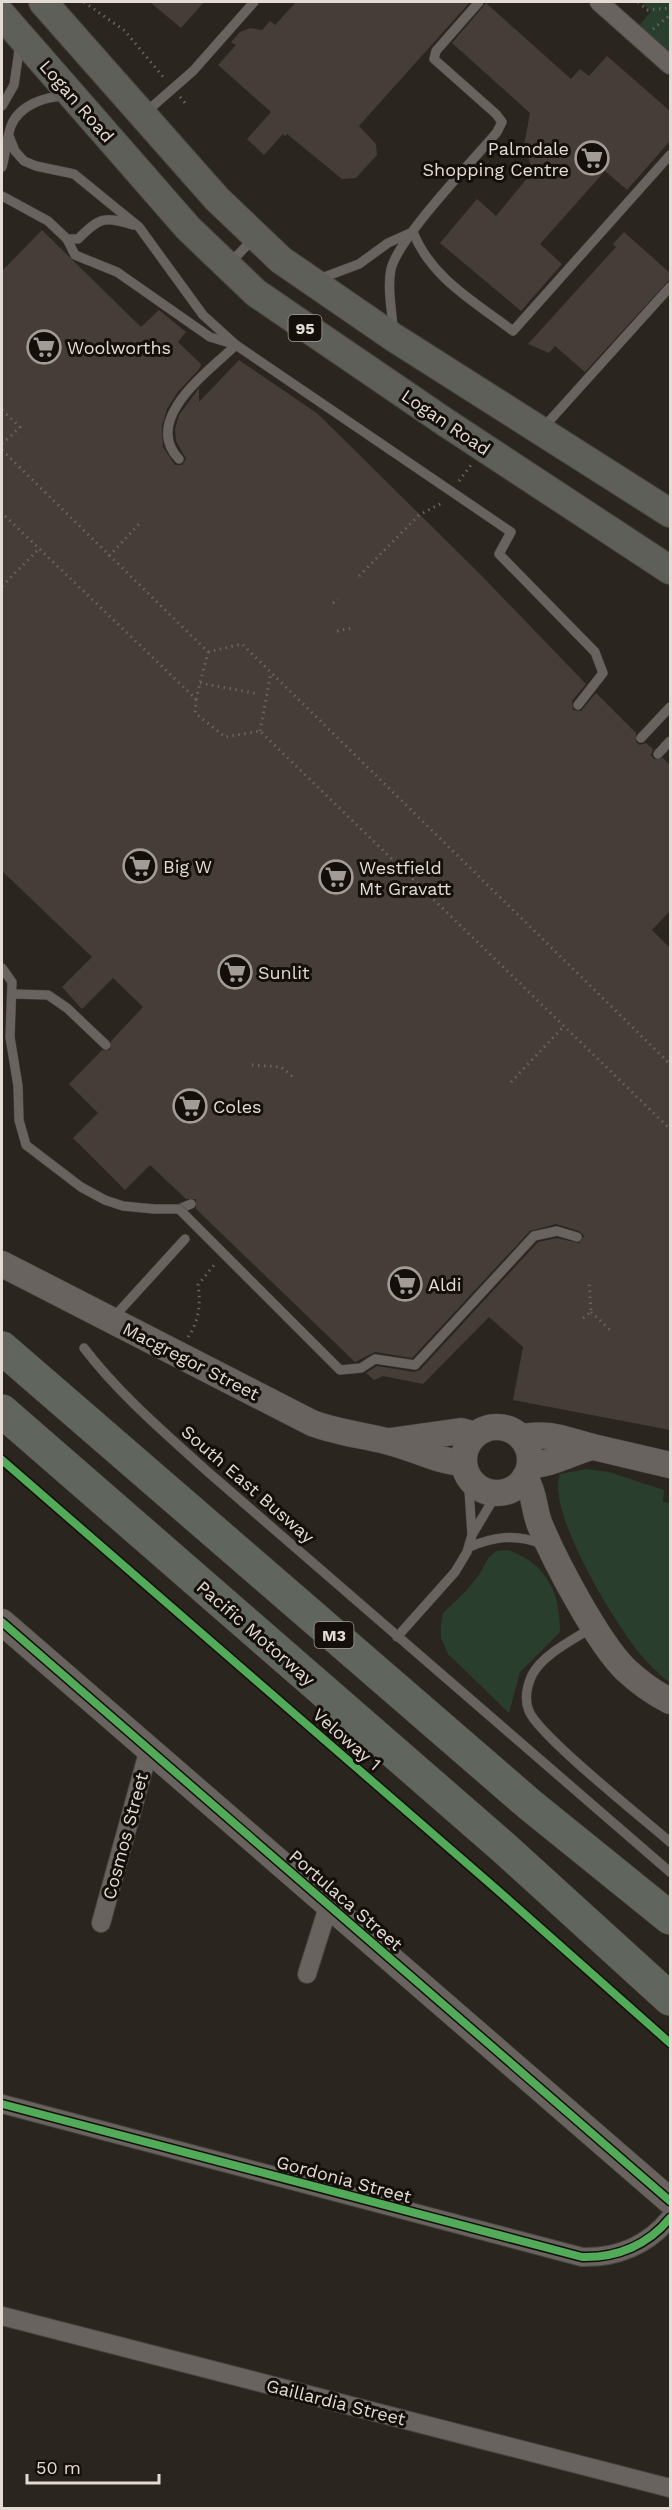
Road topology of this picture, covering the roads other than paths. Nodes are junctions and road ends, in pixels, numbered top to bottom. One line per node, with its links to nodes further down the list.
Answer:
1 (43, 2): 10 (main road, 95)
2 (254, 2): 10 (lane)
3 (479, 2): 16 (lane)
4 (599, 2): 7 (street)
5 (2, 15): 6 (main road, Logan Road / 95)
6 (21, 38): 8 (main road, Logan Road / 95); 9 (lane)
7 (670, 65)
8 (74, 96): 11 (lane); 19 (main road, Logan Road / 95)
9 (2, 106)
10 (142, 115): 17 (main road, 95)
11 (9, 136): 13 (lane); 15 (lane)
12 (670, 155): 16 (lane)
13 (2, 167)
14 (2, 196): 18 (lane)
15 (139, 227): 18 (lane); 23 (lane)
16 (413, 232): 20 (lane); 22 (lane)
17 (255, 237): 19 (lane); 20 (main road, 95)
18 (67, 239): 23 (lane)
19 (226, 267): 27 (main road, Logan Road / 95)
20 (311, 282): 22 (main road, 95)
21 (670, 287): 24 (lane)
22 (393, 337): 24 (main road, 95)
23 (236, 345): 25 (lane); 28 (lane)
24 (540, 431): 26 (main road, 95)
25 (179, 459)
26 (670, 513)
27 (670, 570)
28 (578, 705)
29 (670, 707): 30 (lane)
30 (641, 738)
31 (670, 741): 32 (lane)
32 (658, 754)
33 (2, 968): 34 (lane)
34 (13, 994): 35 (lane); 37 (lane, bridge)
35 (106, 1046)
36 (191, 1204): 37 (lane)
37 (178, 1209): 38 (lane, bridge)
38 (578, 1237)
39 (185, 1239): 41 (lane)
40 (2, 1264): 41 (street, Macgregor Street)
41 (112, 1320): 47 (street, Macgregor Street)
42 (2, 1348): 63 (highway, M3)
43 (84, 1348): 57 (lane, South East Busway)
44 (2, 1412): 66 (highway, Pacific Motorway / M3)
45 (475, 1434): 46 (street); 47 (street, Macgregor Street); 50 (street)
46 (521, 1437): 48 (street); 51 (street)
47 (387, 1441): 50 (street, Macgregor Street)
48 (592, 1447): 49 (street); 51 (street)
49 (670, 1465)
50 (467, 1472): 51 (street); 52 (lane)
51 (514, 1482): 52 (lane); 54 (street)
52 (472, 1535): 53 (lane)
53 (469, 1547): 54 (lane); 57 (lane)
54 (550, 1547): 56 (street)
55 (2, 1622): 59 (street, Portulaca Street)
56 (595, 1626): 58 (street); 60 (lane)
57 (397, 1637): 61 (lane, South East Busway)
58 (670, 1701)
59 (149, 1749): 62 (street, Portulaca Street); 64 (street, Cosmos Street)
60 (670, 1842)
61 (670, 1872)
62 (329, 1904): 65 (street); 68 (street, Portulaca Street)
63 (670, 1918)
64 (101, 1923)
65 (307, 1974)
66 (670, 1999)
67 (2, 2104): 69 (street, Gordonia Street)
68 (670, 2201)
69 (670, 2218)
70 (2, 2316): 71 (street, Gaillardia Street)
71 (670, 2488)

